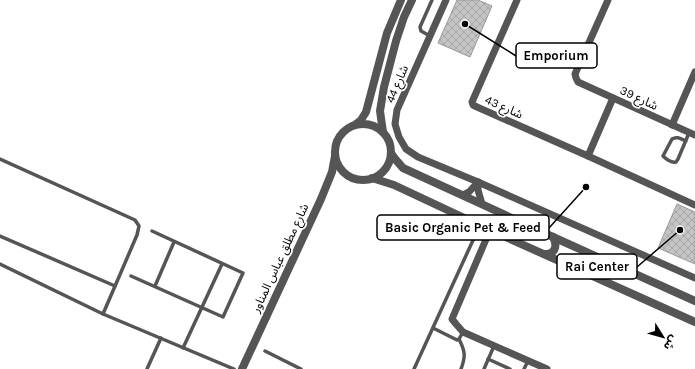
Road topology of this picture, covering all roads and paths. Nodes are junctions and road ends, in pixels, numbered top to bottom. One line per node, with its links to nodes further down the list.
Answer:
1 (400, 0): 12 (street)
2 (412, 0): 8 (street)
3 (416, 0): 8 (street)
4 (432, 0): 9 (lane)
5 (446, 0): 9 (street, شارع 44)
6 (517, 0): 19 (street, شارع 43)
7 (608, 0): 11 (street, شارع 39)
8 (404, 17): 14 (street)
9 (430, 36): 22 (street, شارع 44)
10 (695, 72): 13 (street)
11 (613, 98): 13 (street, شارع 39); 19 (street)
12 (356, 124): 14 (street); 18 (street)
13 (672, 125): 15 (street, شارع 39)
14 (383, 132): 17 (street)
15 (692, 134): 16 (lane)
16 (686, 141): 16 (lane)
17 (391, 153): 21 (street); 23 (street)
18 (334, 156): 21 (street); 54 (street, شارع مطلق عباس المناور)
19 (588, 156): 25 (street, شارع 43)
20 (0, 159): 37 (lane)
21 (372, 178): 26 (street)
22 (478, 182): 23 (street); 24 (street); 36 (street, شارع 44)
23 (463, 195): 24 (street)
24 (482, 204): 30 (street)
25 (695, 204)
26 (480, 225): 27 (street); 43 (lane)
27 (490, 230): 32 (street); 44 (street)
28 (152, 231): 31 (lane)
29 (0, 236): 37 (lane)
30 (553, 237): 32 (street); 39 (street)
31 (174, 242): 34 (lane); 38 (lane)
32 (544, 254): 42 (street)
33 (0, 264): 41 (lane)
34 (222, 264): 40 (lane); 40 (lane)
35 (131, 276): 38 (lane)
36 (695, 278)
37 (115, 286): 41 (lane)
38 (155, 286): 40 (lane)
39 (695, 301)
40 (202, 308): 48 (lane)
41 (103, 314): 45 (lane)
42 (695, 322)
43 (433, 328): 46 (lane); 56 (lane)
44 (463, 332): 46 (lane); 47 (street)
45 (161, 338): 48 (lane); 52 (lane)
46 (459, 339): 57 (lane)
47 (494, 346): 50 (lane); 51 (street)
48 (183, 348): 53 (lane)
49 (264, 351): 55 (lane)
50 (488, 359): 58 (lane); 59 (lane)
51 (528, 360): 60 (lane); 61 (street)
52 (147, 369)
53 (234, 369)
54 (242, 369)
55 (301, 369)
56 (414, 369)
57 (461, 369)
58 (484, 369)
59 (510, 369)
60 (524, 369)
61 (547, 369)

